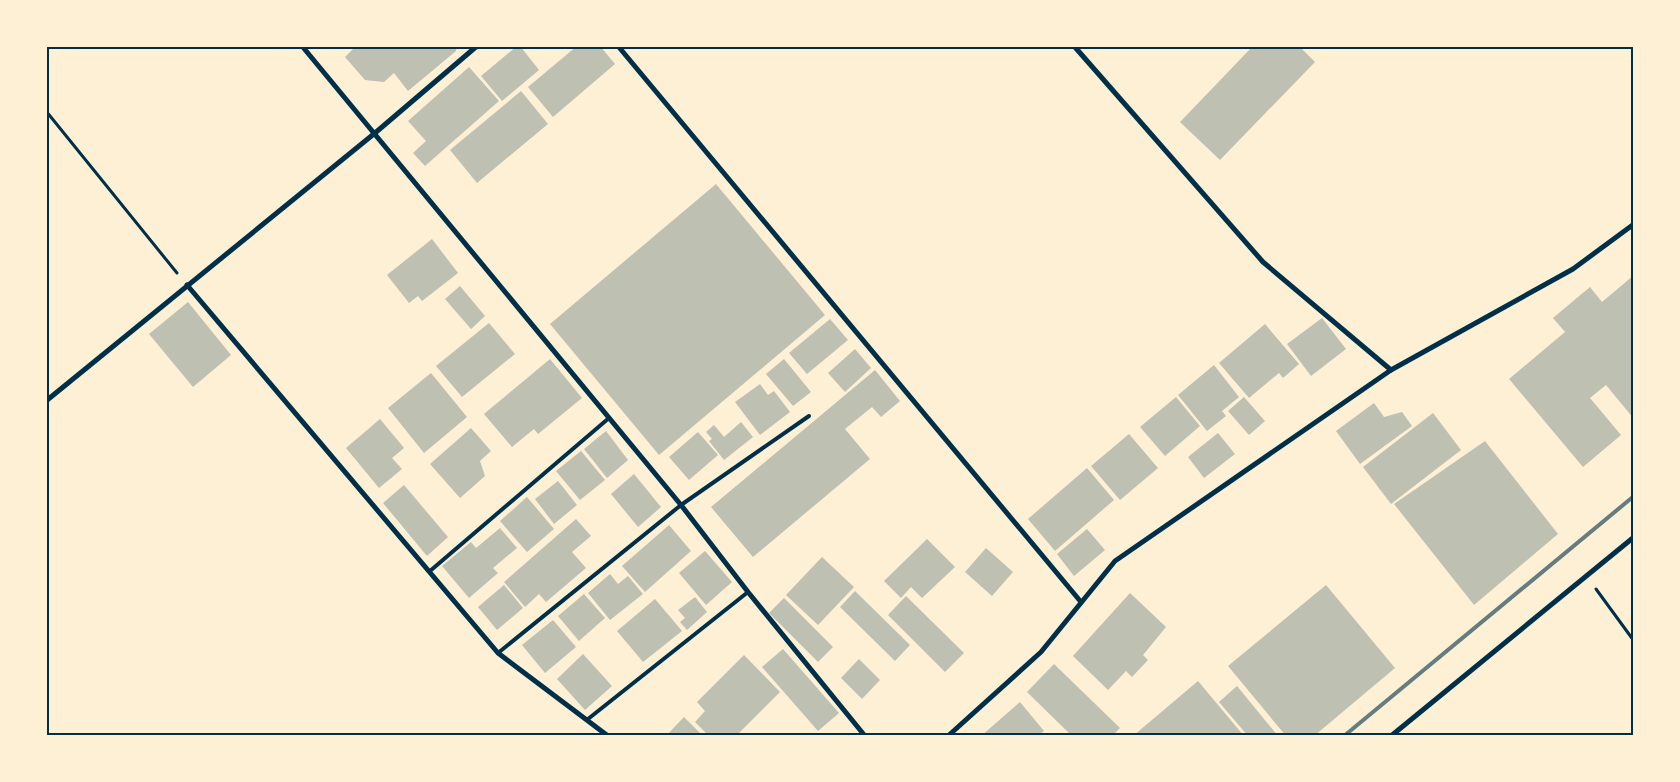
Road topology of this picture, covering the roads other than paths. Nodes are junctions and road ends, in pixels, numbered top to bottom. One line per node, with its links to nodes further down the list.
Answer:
1 (302, 46): 5 (street)
2 (477, 46): 5 (street)
3 (618, 46): 16 (street)
4 (1074, 46): 8 (street)
5 (375, 133): 7 (street); 11 (street)
6 (1634, 224): 8 (street)
7 (187, 285): 9 (street); 14 (street)
8 (1391, 370): 16 (street)
9 (46, 402)
10 (809, 416): 12 (lane)
11 (608, 418): 12 (street); 14 (lane)
12 (681, 505): 15 (street); 17 (lane)
13 (1634, 537): 22 (street)
14 (430, 571): 17 (street)
15 (748, 592): 18 (lane); 20 (street)
16 (1080, 602): 21 (street)
17 (498, 653): 18 (street)
18 (588, 719): 19 (street)
19 (608, 736)
20 (864, 736)
21 (948, 736)
22 (1391, 736)

